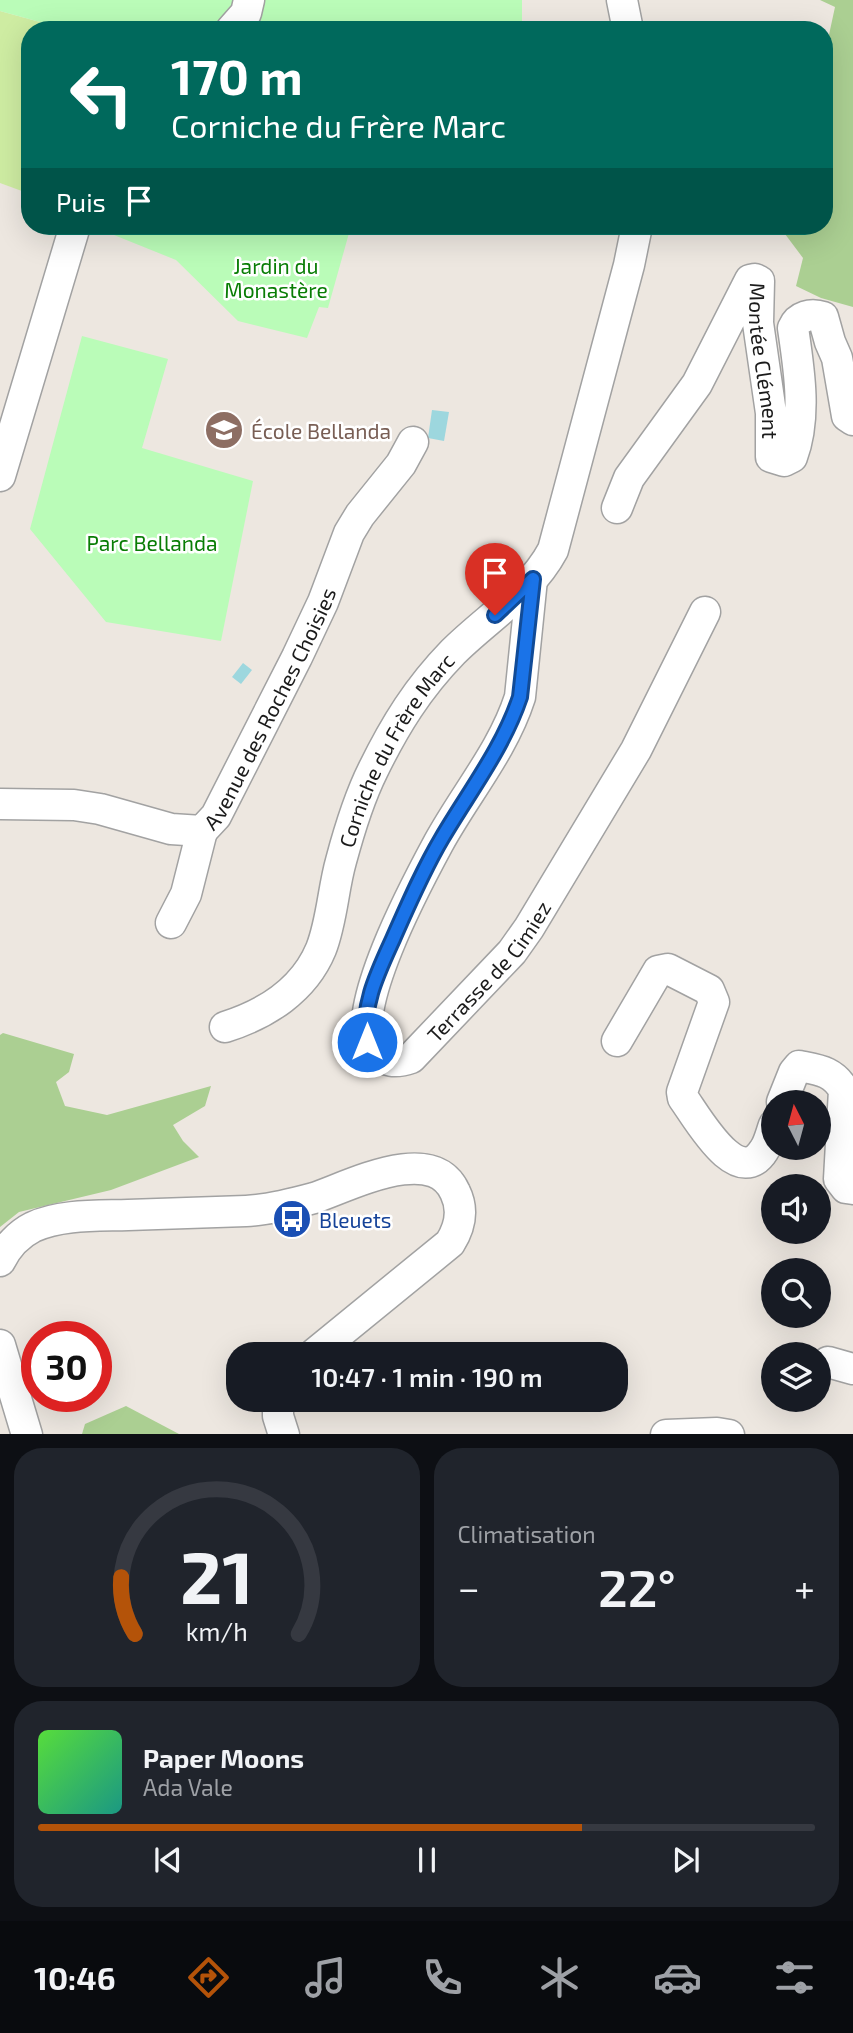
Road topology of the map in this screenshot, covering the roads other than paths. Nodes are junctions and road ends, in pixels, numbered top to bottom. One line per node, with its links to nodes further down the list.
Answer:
1 (249, 0): 3 (street)
2 (622, 0): 4 (street)
3 (239, 21)
4 (626, 21)
5 (72, 235): 8 (street)
6 (635, 235): 12 (street, Corniche du Frère Marc)
7 (853, 420): 11 (street, Montée Clément)
8 (5, 441): 10 (street)
9 (412, 442): 15 (street, Avenue des Roches Choisies)
10 (0, 476)
11 (617, 508)
12 (533, 579): 13 (street, Terrasse de Cimiez); 17 (street, Corniche du Frère Marc)
13 (705, 612)
14 (0, 804): 15 (street, Avenue des Roches Choisies)
15 (202, 831): 16 (street)
16 (171, 923)
17 (225, 1027)
18 (617, 1041): 20 (street)
19 (788, 1090): 21 (street)
20 (761, 1154)
21 (853, 1189)
22 (0, 1261): 23 (street)
23 (329, 1342)
24 (0, 1345): 26 (street)
25 (278, 1412): 27 (street)
26 (27, 1434)
27 (284, 1434)
28 (666, 1434): 29 (street)
29 (729, 1434)

